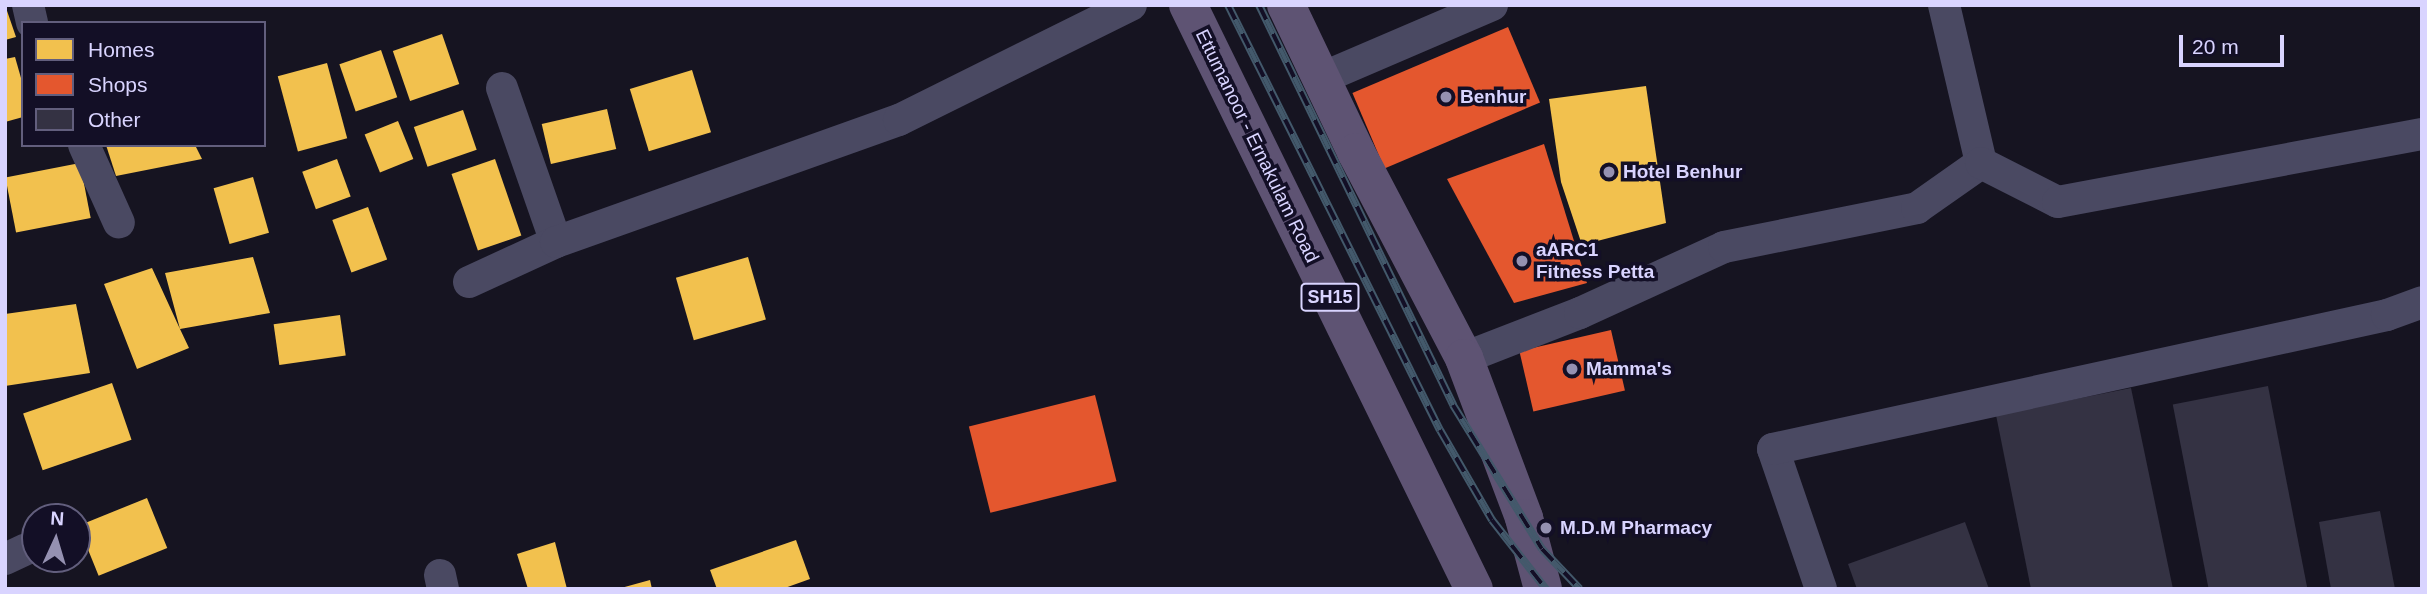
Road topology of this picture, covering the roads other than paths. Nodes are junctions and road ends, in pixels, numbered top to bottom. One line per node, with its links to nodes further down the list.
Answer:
1 (1130, 5): 12 (street)
2 (1188, 5): 16 (main road, Ettumanoor - Ernakulam Road / SH15)
3 (1286, 5): 6 (main road)
4 (1492, 5): 6 (street)
5 (1944, 5): 10 (street)
6 (1322, 78): 15 (main road)
7 (502, 88): 12 (street)
8 (2422, 134): 10 (street)
9 (85, 147): 11 (street)
10 (1981, 163): 15 (street)
11 (119, 223)
12 (556, 242): 13 (street)
13 (469, 282)
14 (2422, 302): 18 (street)
15 (1464, 358): 17 (main road)
16 (1474, 589)
17 (1544, 589)
18 (1821, 589)

